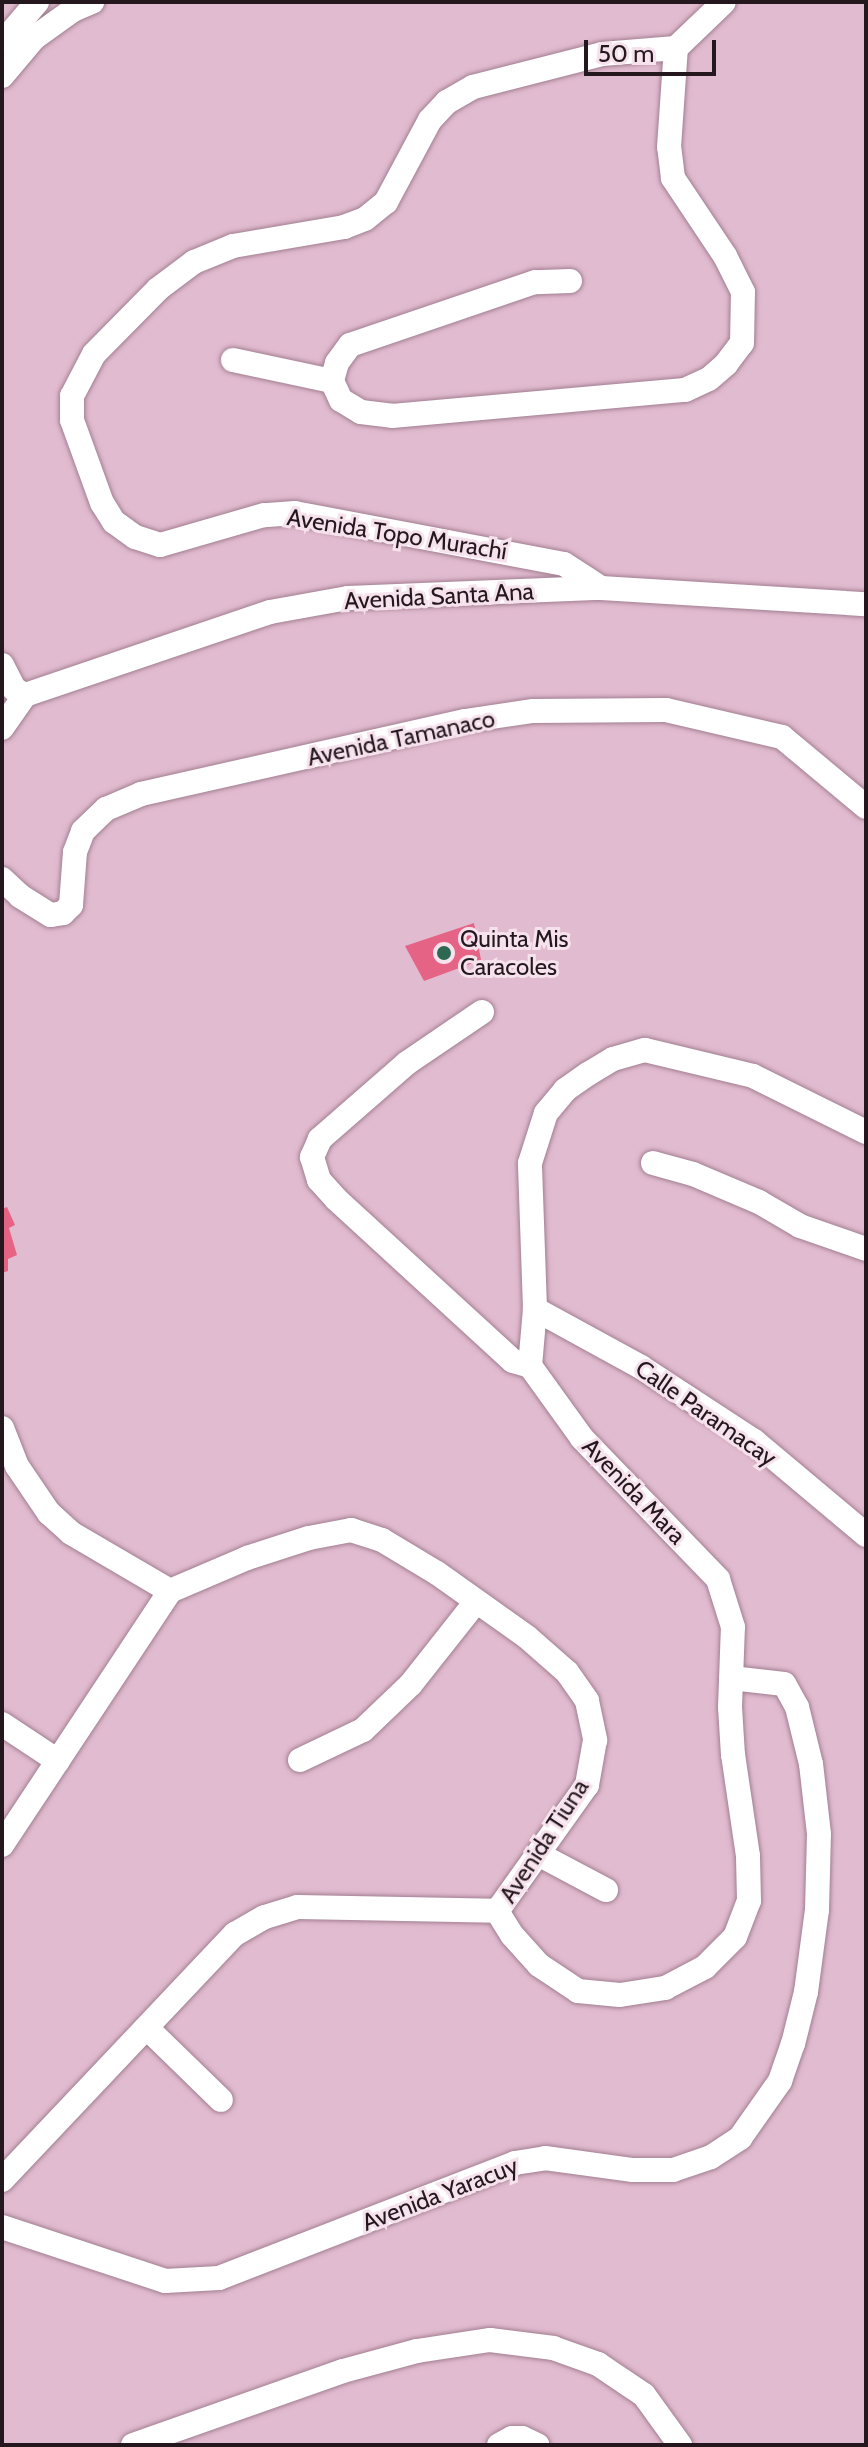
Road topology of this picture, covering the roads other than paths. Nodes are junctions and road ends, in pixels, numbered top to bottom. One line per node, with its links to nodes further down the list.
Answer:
1 (37, 2): 4 (street)
2 (92, 2): 6 (street)
3 (724, 2): 5 (street)
4 (2, 43)
5 (676, 48): 9 (street); 10 (street, Avenida Topo Murachí)
6 (2, 76)
7 (570, 281): 9 (street)
8 (233, 360): 9 (street)
9 (332, 381)
10 (601, 588): 11 (street, Avenida Santa Ana); 13 (street, Avenida Santa Ana)
11 (866, 604)
12 (2, 665): 13 (street)
13 (14, 692): 14 (street)
14 (2, 728)
15 (866, 807): 16 (street, Avenida Tamanaco)
16 (2, 879)
17 (482, 1012): 22 (street)
18 (866, 1132): 21 (street)
19 (653, 1163): 20 (street)
20 (866, 1249)
21 (535, 1309): 22 (street); 24 (street, Calle Paramacay)
22 (530, 1366): 27 (street, Avenida Mara)
23 (2, 1428): 25 (street)
24 (866, 1535)
25 (170, 1591): 26 (street, Avenida Tiuna); 30 (street)
26 (475, 1603): 29 (street); 32 (street, Avenida Tiuna)
27 (731, 1678): 34 (street, Avenida Mara); 38 (street, Avenida Yaracuy)
28 (2, 1724): 30 (street)
29 (300, 1760)
30 (58, 1761): 31 (street)
31 (2, 1845)
32 (538, 1854): 33 (street); 34 (street, Avenida Tiuna)
33 (606, 1890)
34 (497, 1911): 35 (street, Avenida Tiuna)
35 (147, 2028): 36 (street); 37 (street, Avenida Tiuna)
36 (221, 2100)
37 (2, 2180)
38 (2, 2227)
39 (167, 2439): 40 (street); 43 (street)
40 (133, 2445)
41 (499, 2445): 42 (street)
42 (537, 2445)
43 (680, 2445)

